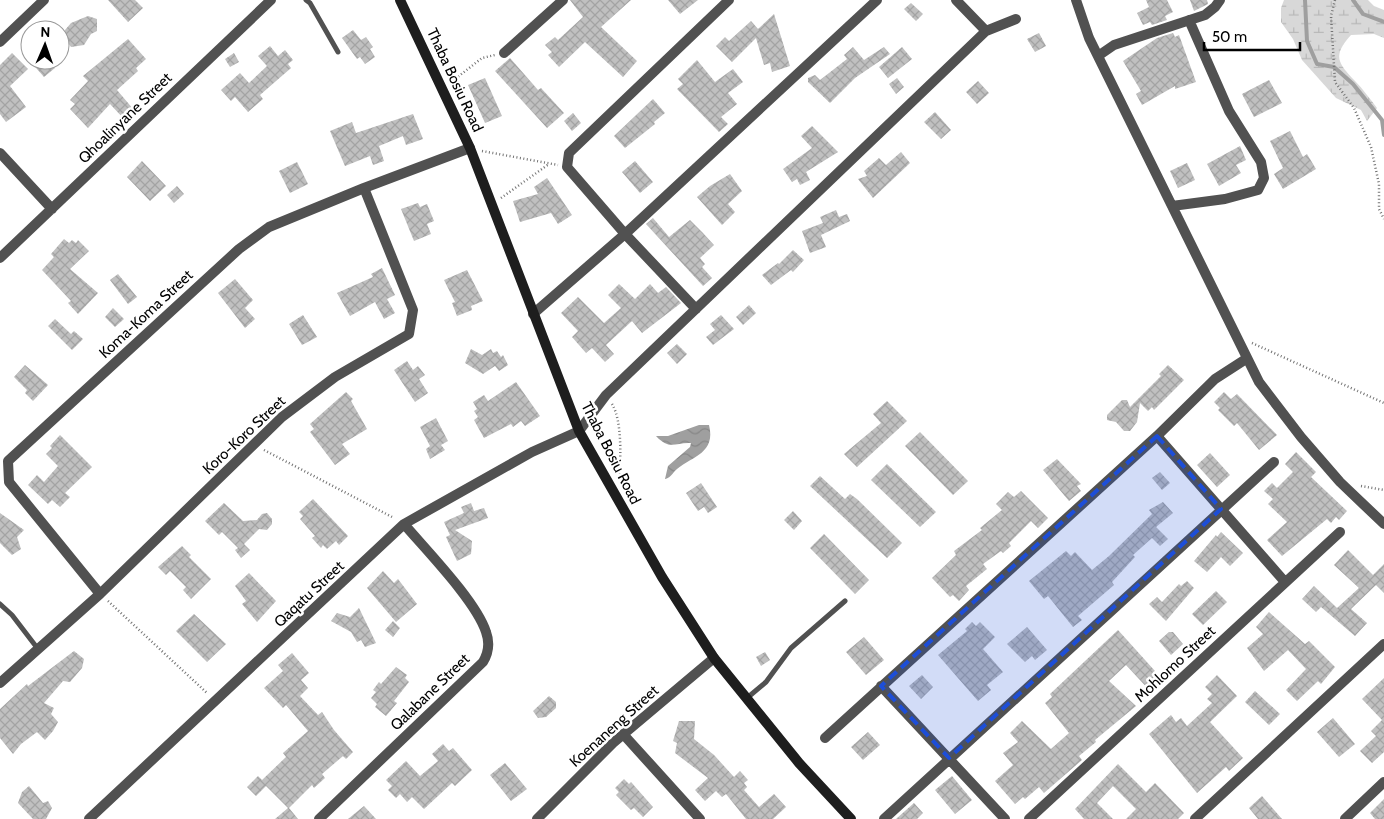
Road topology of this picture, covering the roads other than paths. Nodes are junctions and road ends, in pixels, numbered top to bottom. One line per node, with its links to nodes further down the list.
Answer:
1 (44, 0): 14 (street)
2 (271, 0): 22 (street, Qhoalinyane Street)
3 (306, 0): 15 (lane)
4 (400, 0): 18 (street, Thaba Bosiu Road)
5 (563, 0): 16 (street)
6 (729, 0): 23 (street)
7 (877, 0): 23 (street)
8 (956, 0): 13 (street)
9 (1076, 0): 17 (street)
10 (1220, 0): 12 (street)
11 (1016, 18): 13 (street)
12 (1189, 20): 17 (street); 21 (street)
13 (986, 32): 25 (street)
14 (0, 42)
15 (338, 52)
16 (504, 53)
17 (1098, 56): 21 (street)
18 (470, 148): 20 (street, Koma-Koma Street); 26 (street, Thaba Bosiu Road)
19 (0, 153): 22 (street)
20 (364, 188): 36 (street, Koro-Koro Street); 36 (street, Koma-Koma Street)
21 (1172, 206): 27 (street)
22 (52, 209): 24 (street, Qhoalinyane Street)
23 (625, 234): 25 (street); 26 (street)
24 (0, 258)
25 (696, 309): 28 (street)
26 (532, 314): 28 (street, Thaba Bosiu Road)
27 (1246, 359): 29 (street); 33 (street)
28 (579, 431): 32 (street, Qaqatu Street); 41 (street, Thaba Bosiu Road)
29 (1157, 436): 31 (street); 43 (street)
30 (1274, 462): 31 (street)
31 (1221, 509): 35 (street); 47 (street)
32 (404, 524): 49 (street, Qaqatu Street); 50 (street, Qalabane Street)
33 (1384, 524)
34 (1340, 532): 35 (street, Mohlomo Street)
35 (1286, 582): 56 (street, Mohlomo Street)
36 (100, 594): 40 (street, Koro-Koro Street)
37 (845, 602): 44 (lane)
38 (0, 604): 40 (lane)
39 (1384, 644): 57 (street)
40 (38, 649): 42 (street, Koro-Koro Street)
41 (714, 658): 44 (street, Thaba Bosiu Road); 45 (street, Koenaneng Street)
42 (0, 683)
43 (881, 686): 46 (street); 47 (street)
44 (747, 698): 53 (street, Thaba Bosiu Road)
45 (624, 734): 51 (street, Koenaneng Street); 52 (street)
46 (825, 738)
47 (950, 758): 54 (street); 55 (street)
48 (1384, 782): 58 (street)
49 (89, 819)
50 (319, 819)
51 (537, 819)
52 (700, 819)
53 (851, 819)
54 (884, 819)
55 (1005, 819)
56 (1030, 819)
57 (1195, 819)
58 (1345, 819)

